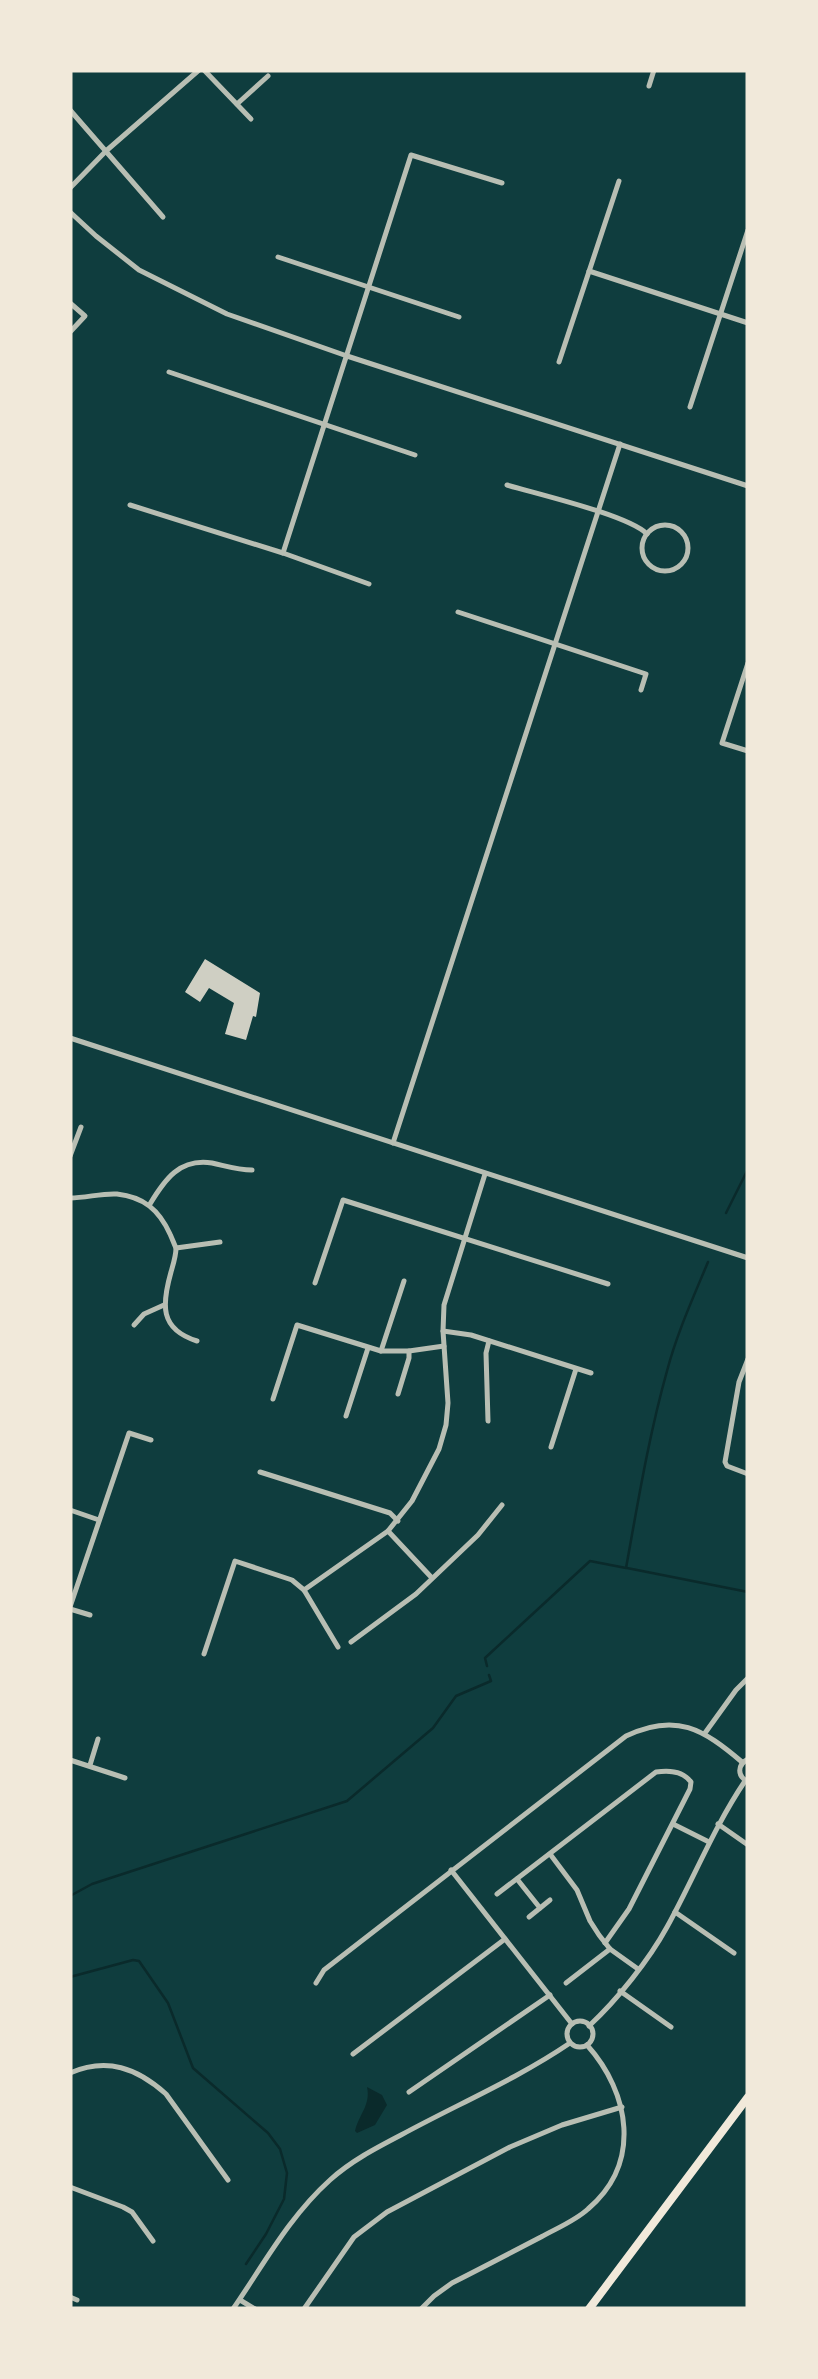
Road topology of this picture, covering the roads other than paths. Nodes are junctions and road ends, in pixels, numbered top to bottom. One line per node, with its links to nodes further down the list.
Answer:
1 (201, 70): 5 (street); 8 (street)
2 (654, 70): 4 (street)
3 (268, 76): 5 (street)
4 (648, 86)
5 (237, 104): 7 (street)
6 (70, 110): 8 (street)
7 (250, 119)
8 (106, 151): 11 (street); 13 (street)
9 (619, 182): 16 (street)
10 (502, 183): 17 (street)
11 (70, 188)
12 (70, 212): 23 (street)
13 (164, 218)
14 (748, 230): 19 (street)
15 (278, 257): 17 (street)
16 (589, 272): 19 (street); 24 (street)
17 (368, 288): 20 (street); 23 (street)
18 (70, 304): 22 (street)
19 (720, 314): 21 (street); 26 (street)
20 (459, 317)
21 (748, 323)
22 (71, 331)
23 (347, 356): 27 (street); 28 (street)
24 (559, 362)
25 (168, 372): 27 (street)
26 (690, 407)
27 (325, 424): 29 (street); 35 (street)
28 (620, 444): 31 (street); 33 (street)
29 (415, 455)
30 (507, 485): 33 (street)
31 (748, 486)
32 (130, 505): 35 (street)
33 (598, 512): 34 (street); 38 (street)
34 (646, 534): 34 (street)
35 (284, 553): 36 (street)
36 (369, 584)
37 (458, 612): 38 (street)
38 (556, 642): 40 (street); 44 (street)
39 (748, 663): 41 (street)
40 (640, 690)
41 (748, 751)
42 (70, 1038): 44 (street)
43 (81, 1127): 45 (street)
44 (393, 1142): 47 (street)
45 (70, 1156)
46 (252, 1170): 49 (street)
47 (485, 1173): 50 (street); 53 (street)
48 (70, 1198): 49 (street)
49 (150, 1204): 52 (street)
50 (464, 1238): 55 (street); 56 (street); 59 (street)
51 (220, 1242): 52 (street)
52 (176, 1248): 57 (street)
53 (748, 1258)
54 (404, 1280): 64 (street)
55 (316, 1283)
56 (608, 1284)
57 (164, 1305): 58 (street); 60 (street)
58 (134, 1325)
59 (443, 1330): 61 (street); 62 (street)
60 (196, 1341)
61 (489, 1342): 67 (street); 72 (street)
62 (444, 1346): 65 (street); 80 (street)
63 (368, 1348): 64 (street); 70 (street); 71 (street)
64 (380, 1351): 65 (street)
65 (409, 1351): 69 (street)
66 (748, 1359): 76 (street)
67 (576, 1369): 68 (street); 74 (street)
68 (591, 1373)
69 (398, 1394)
70 (273, 1399)
71 (346, 1416)
72 (488, 1421)
73 (152, 1440): 79 (street)
74 (551, 1447)
75 (260, 1472): 80 (street)
76 (748, 1474)
77 (502, 1505): 82 (street)
78 (70, 1510): 79 (street)
79 (99, 1520): 84 (street)
80 (398, 1520): 81 (street)
81 (388, 1531): 82 (street); 83 (street)
82 (432, 1578): 86 (street)
83 (304, 1590): 87 (street); 88 (street)
84 (70, 1608): 85 (street)
85 (90, 1616)
86 (351, 1642)
87 (338, 1647)
88 (204, 1654)
89 (748, 1678): 90 (street)
90 (704, 1733): 93 (street); 102 (street)
91 (98, 1740): 94 (street)
92 (70, 1760): 94 (street)
93 (745, 1760): 96 (street)
94 (89, 1766): 95 (street)
95 (125, 1778)
96 (746, 1781): 98 (street)
97 (673, 1824): 99 (street); 101 (street); 110 (street)
98 (718, 1824): 99 (street); 100 (street)
99 (709, 1842): 107 (street)
100 (748, 1845)
101 (550, 1854): 103 (street); 110 (street)
102 (451, 1870): 109 (street); 113 (street)
103 (518, 1879): 104 (street); 106 (street)
104 (496, 1894)
105 (550, 1900): 106 (street)
106 (540, 1908): 108 (street)
107 (675, 1912): 111 (street); 112 (street)
108 (529, 1917)
109 (506, 1939): 116 (street); 122 (street)
110 (608, 1946): 112 (street); 114 (street)
111 (734, 1953)
112 (638, 1969): 115 (street)
113 (316, 1982)
114 (566, 1983)
115 (620, 1991): 118 (street); 119 (street)
116 (550, 1995): 117 (street); 124 (street)
117 (572, 2024): 118 (street); 120 (street)
118 (589, 2026): 121 (street)
119 (671, 2027)
120 (570, 2043): 121 (street); 130 (street)
121 (588, 2045): 126 (street)
122 (352, 2054)
123 (70, 2072): 127 (street)
124 (409, 2092)
125 (748, 2097): 135 (highway)
126 (622, 2107): 133 (street); 134 (street)
127 (228, 2180)
128 (70, 2187): 129 (street)
129 (152, 2240)
130 (240, 2300): 131 (street); 132 (street)
131 (233, 2309)
132 (255, 2309)
133 (304, 2309)
134 (420, 2309)
135 (590, 2309)

